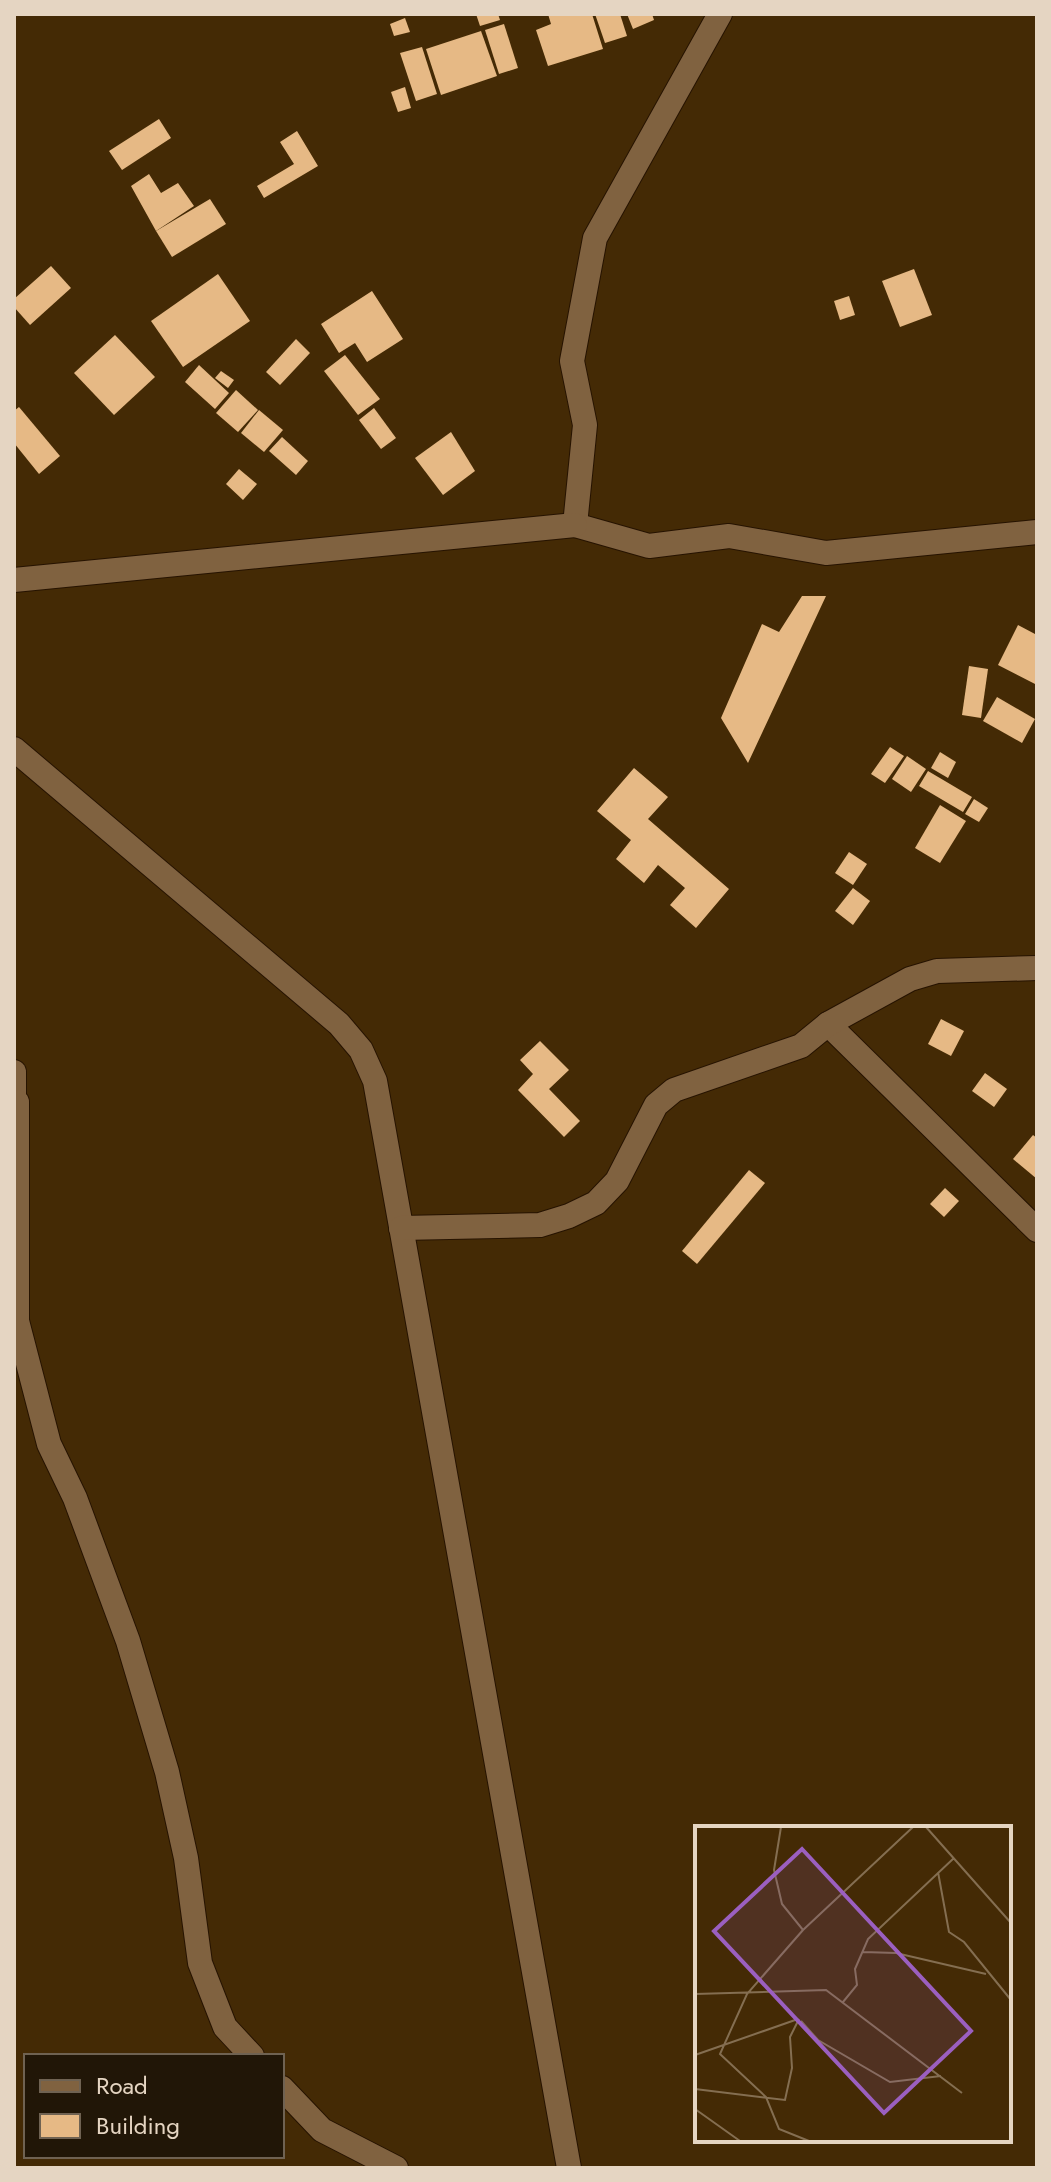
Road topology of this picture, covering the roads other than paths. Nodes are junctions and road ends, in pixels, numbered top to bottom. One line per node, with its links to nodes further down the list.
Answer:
1 (720, 14): 2 (street)
2 (575, 525): 3 (street); 4 (street)
3 (1037, 532)
4 (14, 580)
5 (14, 749): 10 (street)
6 (1037, 968): 7 (street)
7 (828, 1024): 10 (street); 11 (street)
8 (14, 1072): 9 (street)
9 (15, 1103): 12 (street)
10 (401, 1228): 15 (street)
11 (1037, 1230)
12 (250, 2054)
13 (284, 2090): 14 (street)
14 (396, 2168)
15 (569, 2168)

